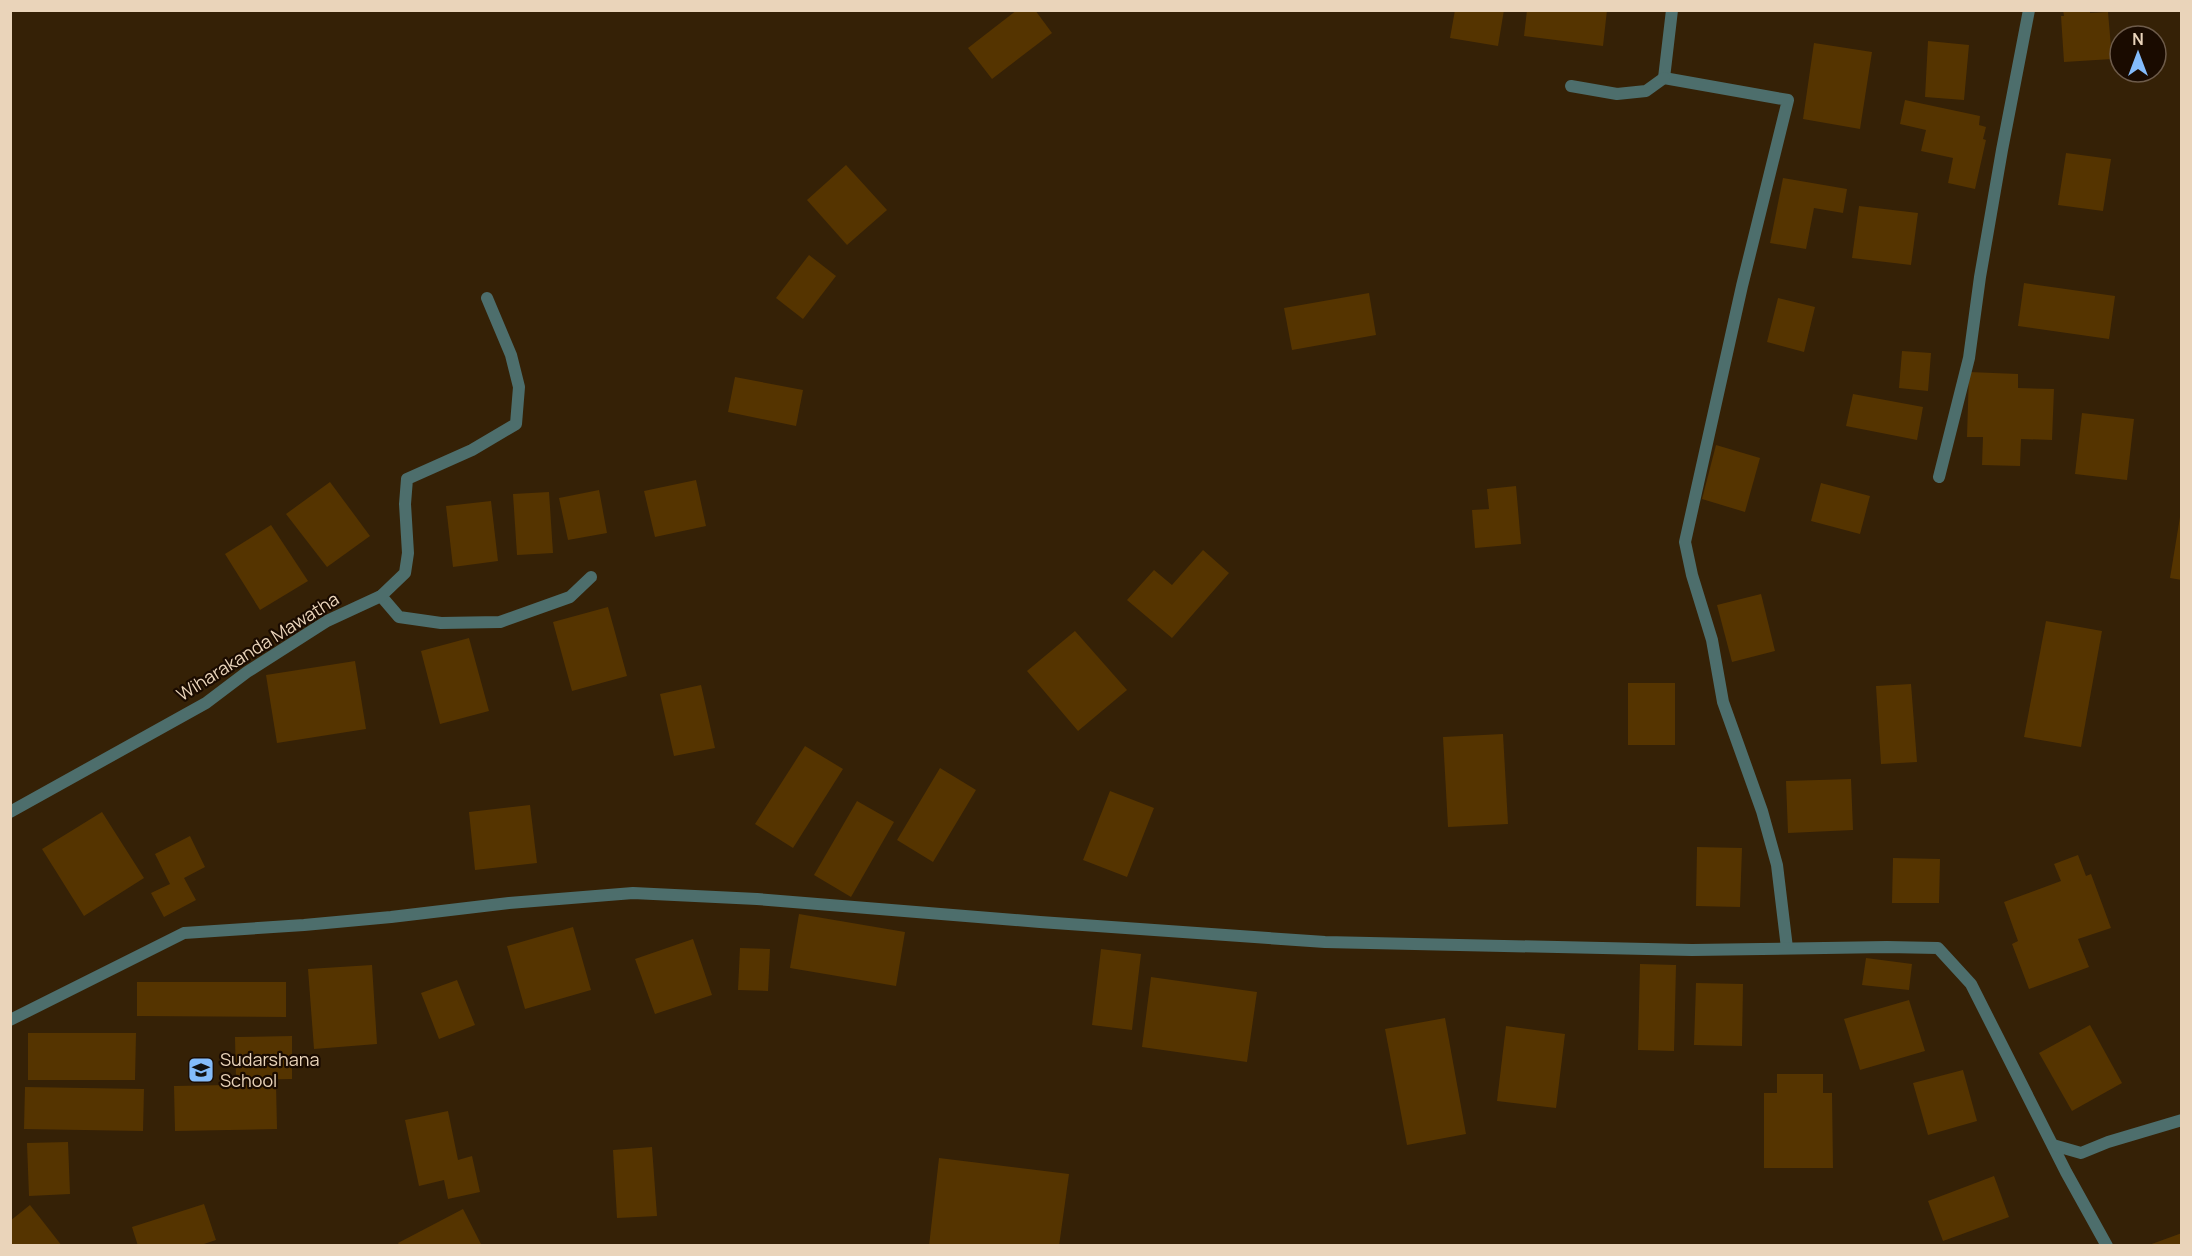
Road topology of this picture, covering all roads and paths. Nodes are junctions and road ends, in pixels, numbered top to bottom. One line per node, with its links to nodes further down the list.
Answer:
1 (1672, 10): 3 (street)
2 (2030, 10): 6 (street)
3 (1664, 78): 4 (street); 10 (street)
4 (1571, 86)
5 (487, 298): 8 (street, Wiharakanda Mawatha)
6 (1939, 477)
7 (591, 577): 8 (street)
8 (381, 596): 9 (street, Wiharakanda Mawatha)
9 (10, 812)
10 (1787, 948): 11 (street); 13 (street)
11 (10, 1020)
12 (2181, 1120): 13 (street)
13 (2053, 1145): 14 (street)
14 (2107, 1245)

